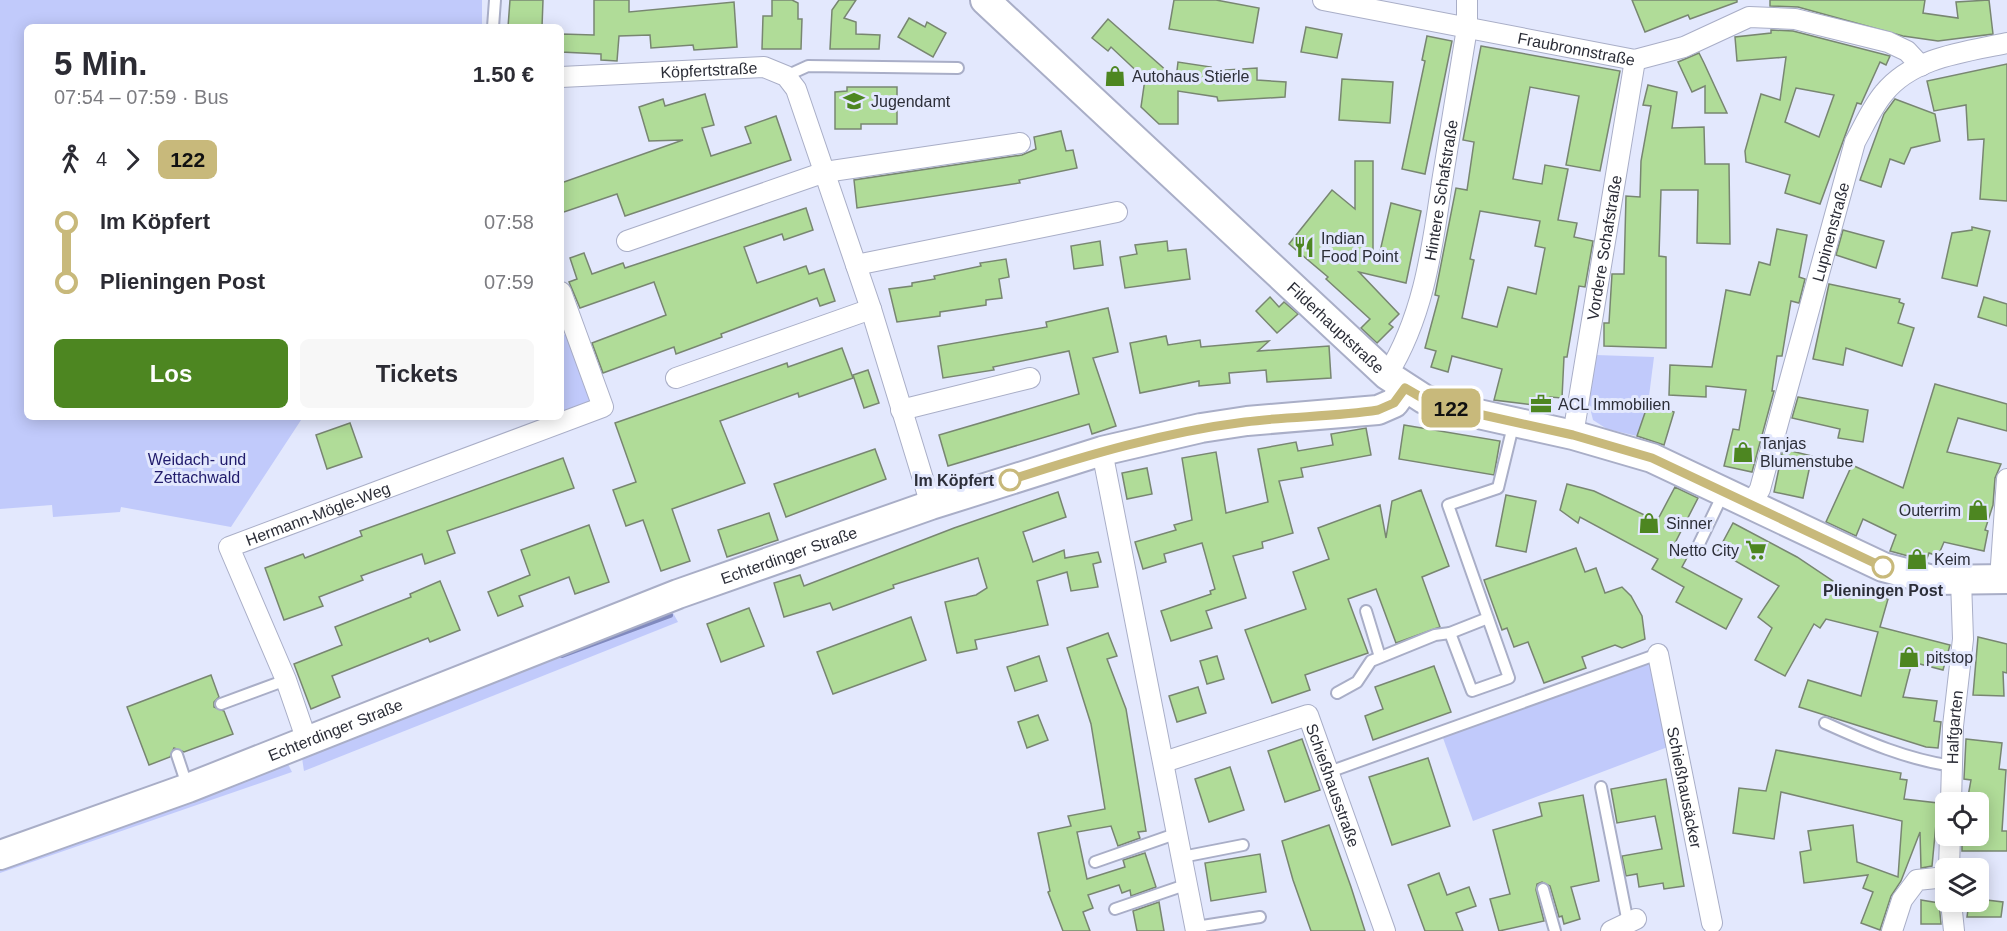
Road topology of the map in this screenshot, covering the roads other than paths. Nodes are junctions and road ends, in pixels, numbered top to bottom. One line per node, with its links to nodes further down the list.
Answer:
1 (495, 0): 6 (lane)
2 (985, 0): 23 (street, Filderhauptstraße)
3 (1323, 0): 7 (street, Fraubronnstraße)
4 (1467, 0): 7 (street, Hintere Schafstraße)
5 (1748, 9): 9 (street, Fraubronnstraße); 10 (street, Fraubronnstraße)
6 (493, 24)
7 (1467, 28): 9 (street, Fraubronnstraße); 23 (street, Hintere Schafstraße)
8 (2007, 44): 10 (street, Lupinenstraße)
9 (1635, 60): 26 (street, Vordere Schafstraße)
10 (1921, 66): 31 (street, Lupinenstraße)
11 (958, 68): 12 (lane)
12 (786, 76): 13 (street, Köpfertstraße); 15 (street)
13 (564, 77)
14 (1020, 143): 15 (street)
15 (825, 172): 17 (street); 18 (street)
16 (1117, 212): 18 (street)
17 (627, 241)
18 (856, 265): 20 (street)
19 (564, 300): 40 (street, Hermann-Mögle-Weg)
20 (871, 309): 21 (street); 24 (street)
21 (676, 378)
22 (1030, 378): 24 (street)
23 (1396, 381): 25 (street, Filderhauptstraße); 27 (street, Echterdinger Straße)
24 (901, 410): 30 (street)
25 (1514, 422): 26 (street, Filderhauptstraße); 36 (lane)
26 (1573, 435): 29 (street, Filderhauptstraße)
27 (1102, 451): 30 (street, Echterdinger Straße); 46 (street)
28 (2007, 479): 33 (street)
29 (1725, 491): 31 (street, Filderhauptstraße); 32 (lane)
30 (931, 505): 44 (street, Echterdinger Straße)
31 (1751, 505): 34 (street, Filderhauptstraße)
32 (1699, 544)
33 (2004, 579): 34 (street, Filderhauptstraße)
34 (1961, 580): 47 (street, Halfgarten)
35 (1365, 611): 39 (lane)
36 (1488, 618): 37 (lane); 37 (lane)
37 (1450, 633): 39 (lane)
38 (1658, 654): 48 (lane); 63 (street, Schießhausäcker)
39 (1380, 657): 41 (lane)
40 (286, 680): 42 (lane); 44 (street, Hermann-Mögle-Weg)
41 (1337, 693)
42 (221, 704)
43 (1825, 723): 47 (lane)
44 (307, 741): 50 (street, Echterdinger Straße)
45 (177, 754): 50 (lane)
46 (1164, 762): 48 (street, Schießhausstraße); 52 (street)
47 (1952, 766): 51 (street, Halfgarten)
48 (1329, 772): 66 (street, Schießhausstraße)
49 (1601, 787): 64 (lane)
50 (188, 788): 54 (street, Echterdinger Straße)
51 (1951, 792)
52 (1178, 833): 55 (street); 56 (lane)
53 (1243, 845): 55 (lane)
54 (0, 855)
55 (1182, 857): 58 (street)
56 (1095, 862)
57 (1935, 878): 68 (street)
58 (1188, 884): 60 (lane); 65 (street)
59 (1543, 889): 67 (lane)
60 (1115, 909)
61 (1952, 912): 69 (street)
62 (1260, 917): 65 (lane)
63 (1712, 923)
64 (1625, 924)
65 (1196, 929)
66 (1385, 931)
67 (1555, 931)
68 (1892, 931)
69 (1954, 931)

